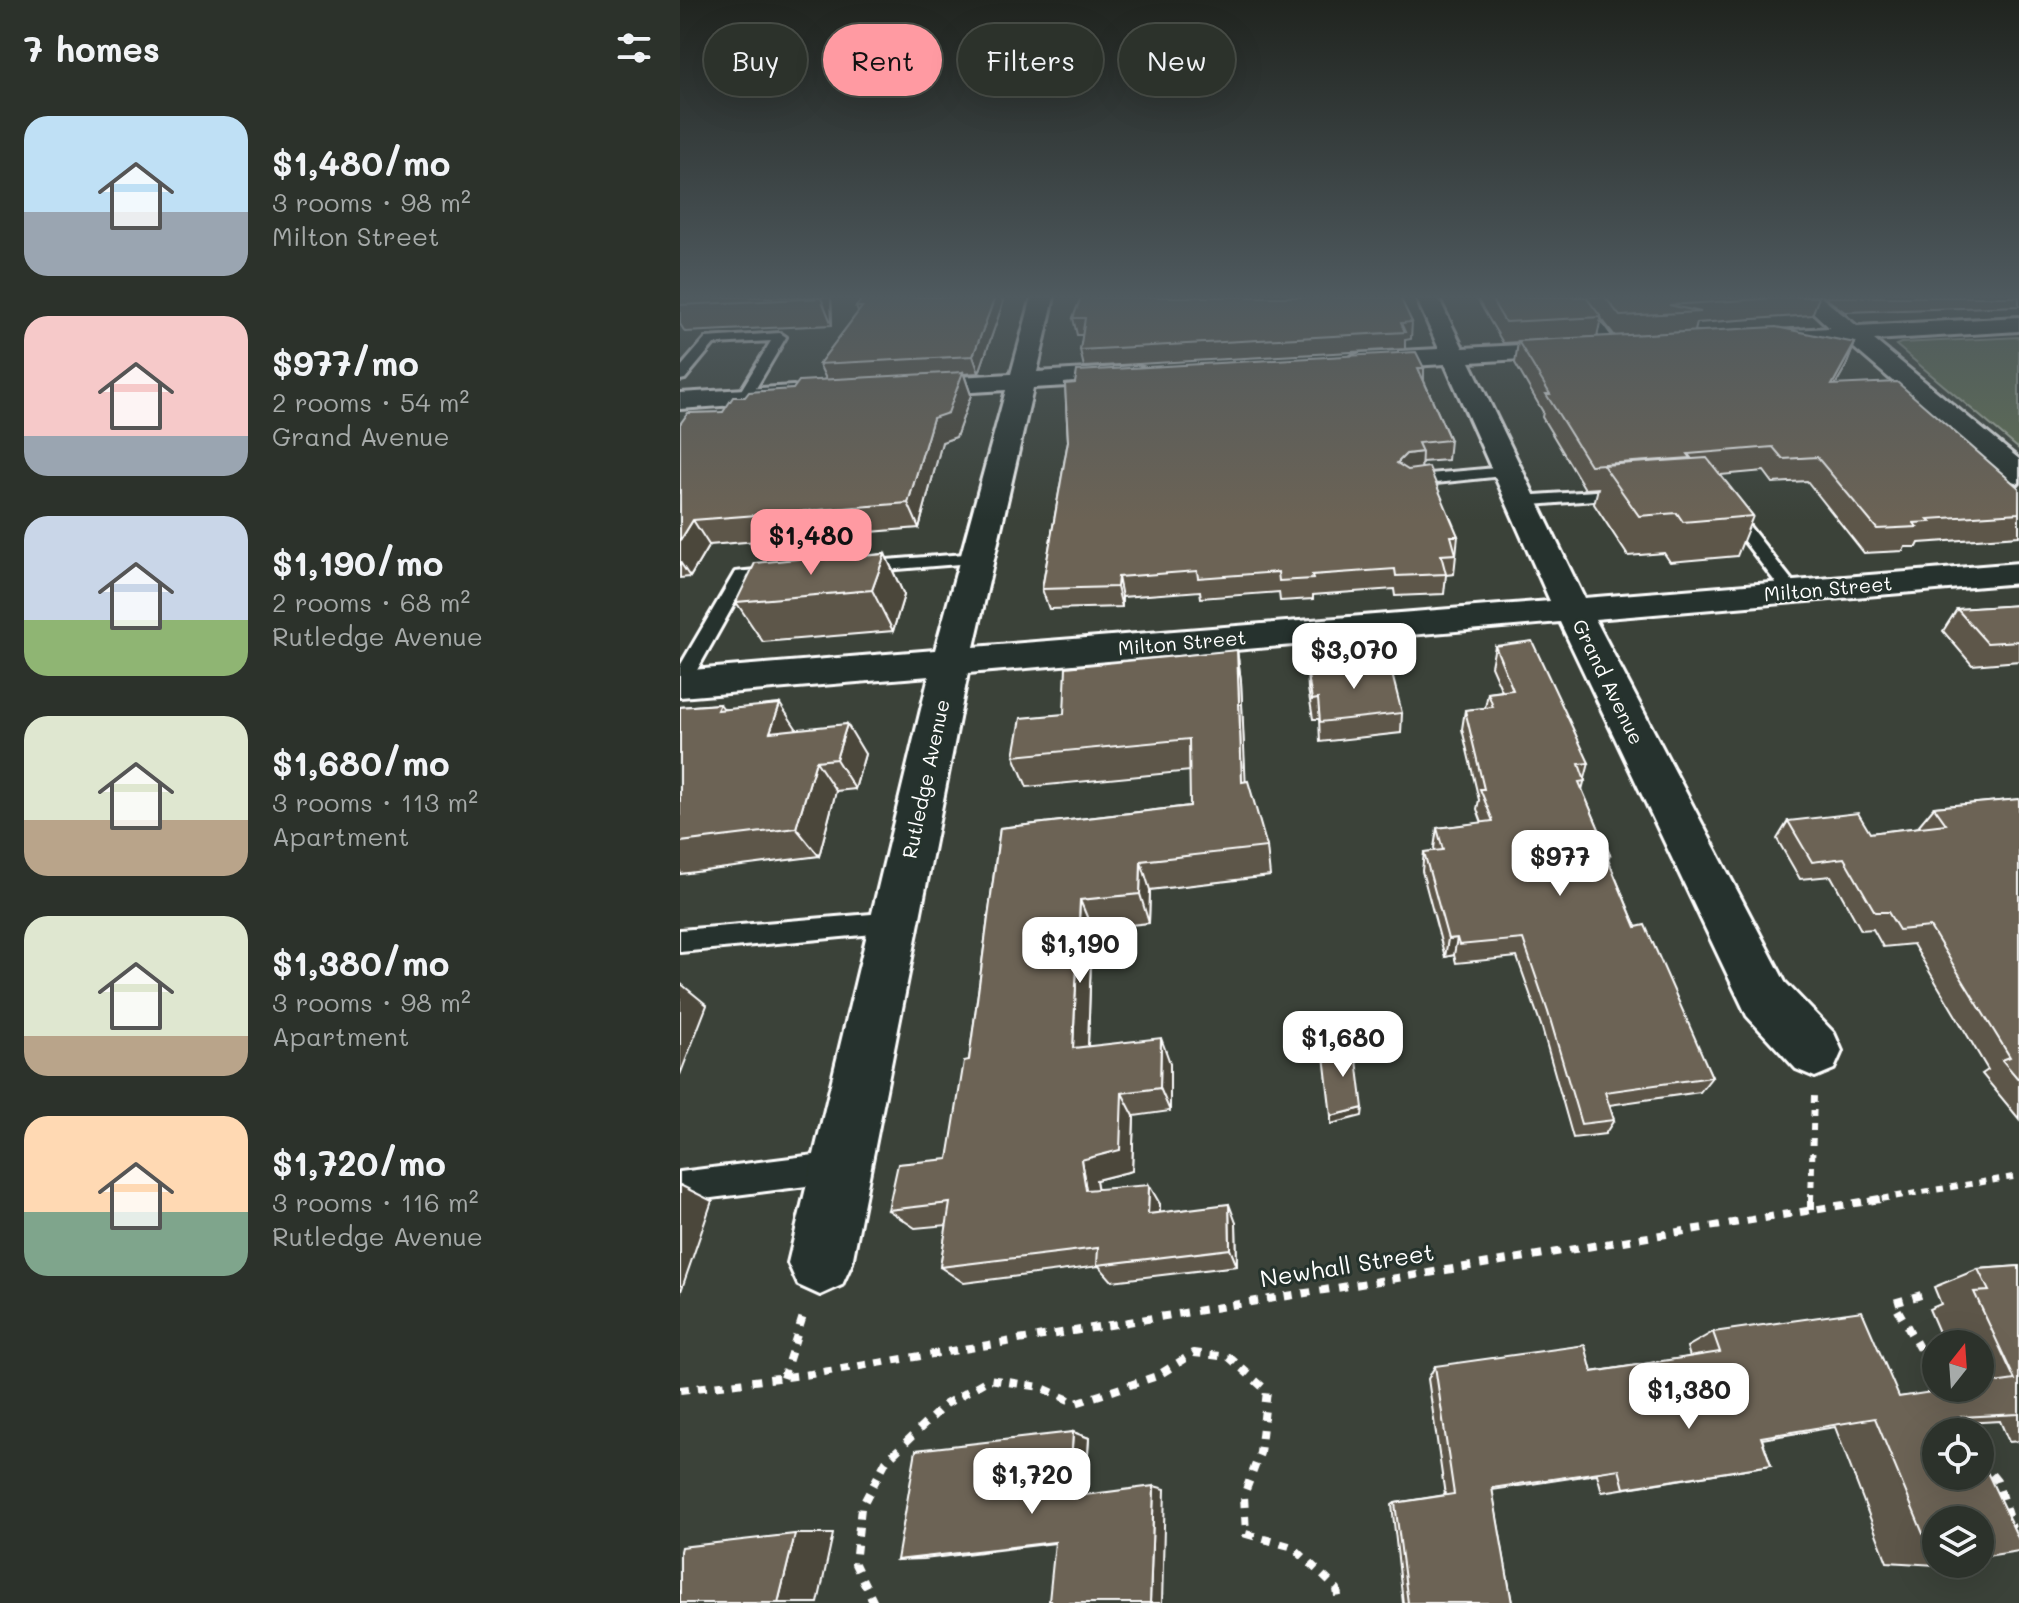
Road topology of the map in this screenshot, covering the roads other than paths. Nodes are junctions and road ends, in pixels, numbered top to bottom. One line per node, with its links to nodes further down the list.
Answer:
1 (759, 372): 9 (lane)
2 (1026, 372): 6 (street, Rutledge Avenue)
3 (1167, 372): 6 (street)
4 (1461, 372): 13 (street, Grand Avenue)
5 (1898, 372): 11 (street)
6 (1024, 380): 7 (street); 16 (street, Rutledge Avenue)
7 (884, 389)
8 (822, 393): 9 (street)
9 (744, 397): 10 (street)
10 (693, 404)
11 (2019, 474)
12 (1407, 481): 13 (lane)
13 (1513, 486): 14 (lane); 21 (street, Grand Avenue)
14 (1648, 493)
15 (1721, 500): 20 (lane)
16 (978, 558): 17 (lane); 22 (street, Rutledge Avenue)
17 (846, 568)
18 (801, 571): 23 (lane)
19 (2019, 573): 20 (street, Milton Street)
20 (1792, 592): 21 (street, Milton Street)
21 (1572, 610): 22 (street, Milton Street); 26 (street, Grand Avenue)
22 (951, 662): 23 (street, Milton Street); 24 (street, Rutledge Avenue)
23 (680, 683)
24 (895, 922): 25 (lane); 27 (street, Rutledge Avenue)
25 (680, 941)
26 (1815, 1051)
27 (842, 1167): 28 (lane); 29 (street, Rutledge Avenue)
28 (680, 1187)
29 (820, 1263)

